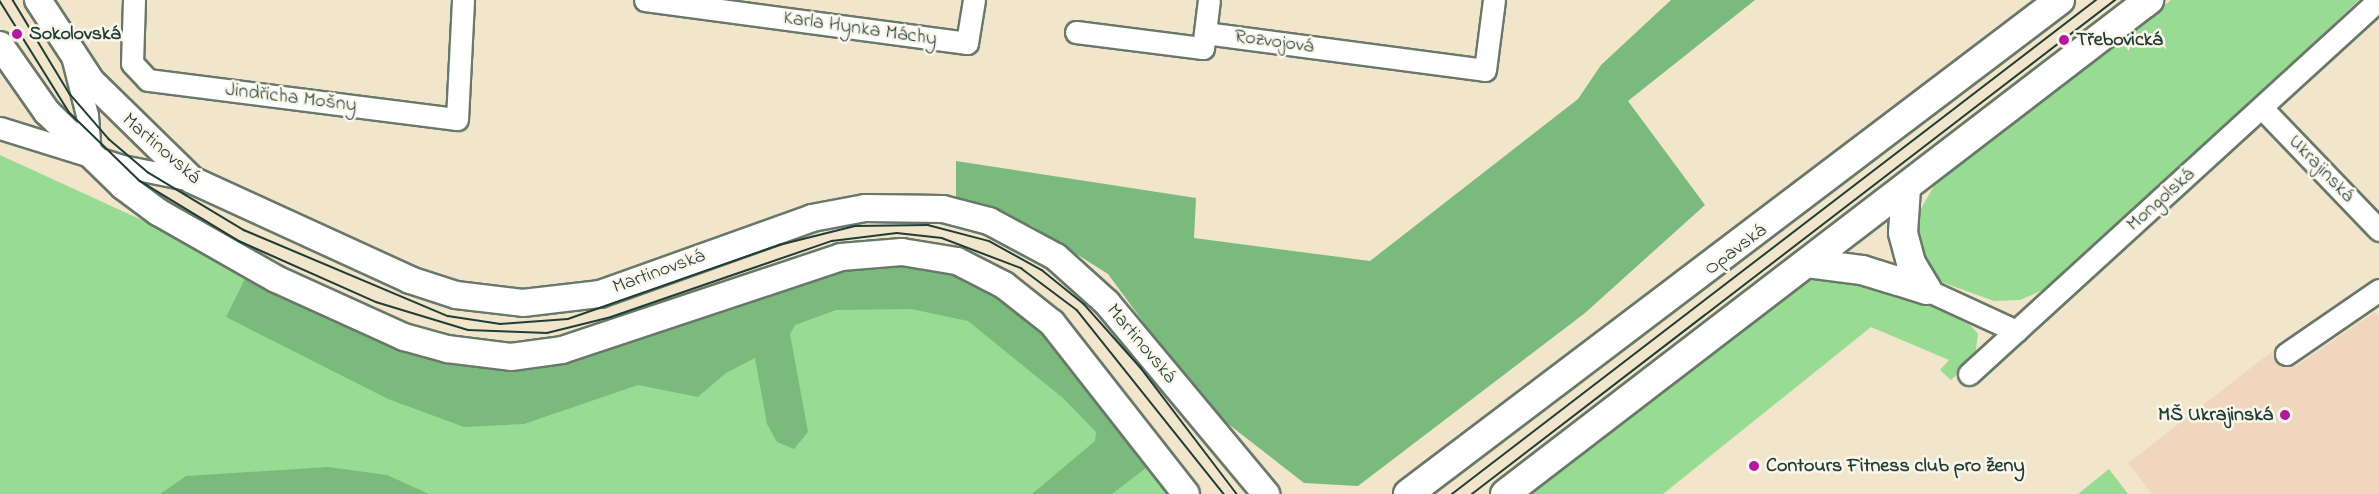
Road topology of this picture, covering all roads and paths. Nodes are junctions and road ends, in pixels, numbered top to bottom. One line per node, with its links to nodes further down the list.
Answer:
1 (38, 0): 14 (street, Martinovská)
2 (134, 0): 3 (street, Jindřicha Mošny)
3 (463, 0)
4 (645, 0): 5 (street, Karla Hynka Máchy)
5 (974, 0)
6 (1209, 0): 12 (street)
7 (1494, 0): 12 (street, Rozvojová)
8 (2060, 0): 29 (main road, Opavská)
9 (2149, 0): 19 (main road)
10 (2378, 0): 15 (street, Mongolská)
11 (1076, 32): 12 (street)
12 (1205, 33)
13 (0, 45): 17 (street)
14 (71, 53): 17 (street); 18 (street, Martinovská)
15 (2262, 108): 20 (street, Ukrajinská); 24 (street, Mongolská)
16 (0, 128): 17 (street)
17 (90, 156): 18 (street); 27 (street)
18 (192, 180): 28 (street, Martinovská)
19 (1906, 188): 21 (main road); 22 (main road)
20 (2379, 230)
21 (1807, 263): 22 (main road); 30 (main road)
22 (1927, 290): 24 (street)
23 (2379, 290): 25 (street)
24 (2016, 331): 26 (street, Mongolská)
25 (2286, 354)
26 (1969, 374)
27 (1186, 494)
28 (1266, 494)
29 (1408, 494)
30 (1505, 494)

